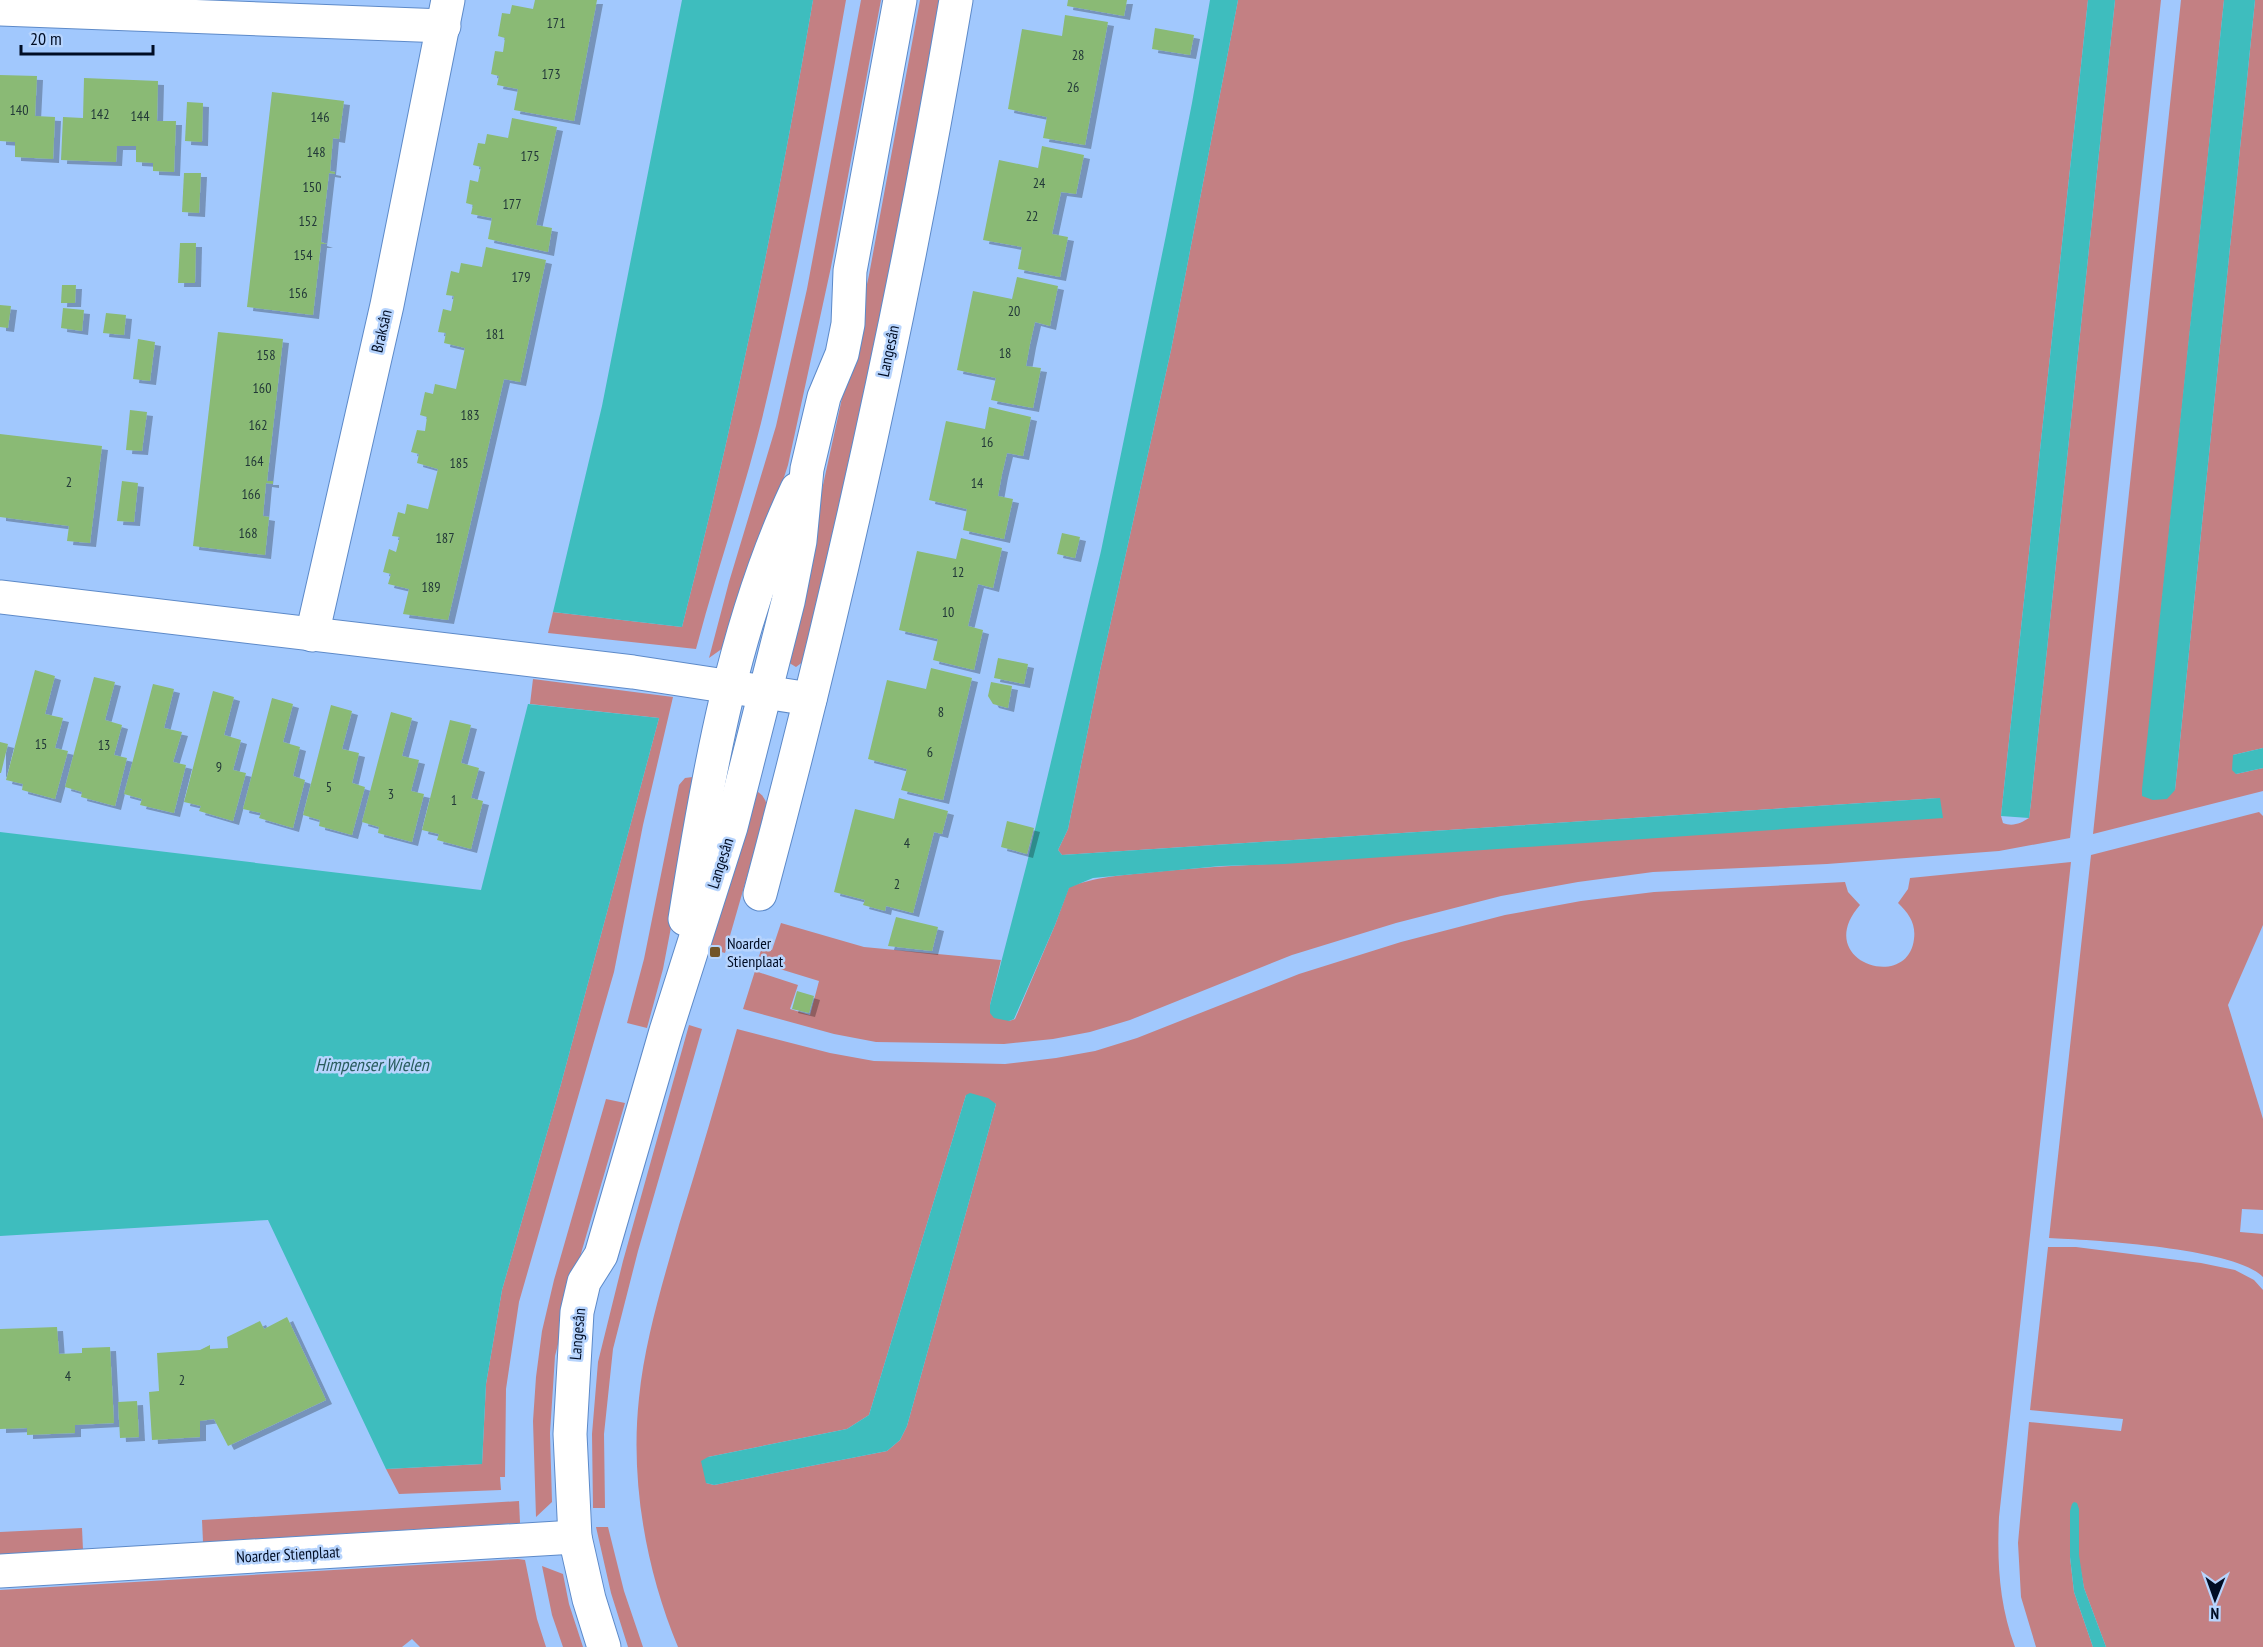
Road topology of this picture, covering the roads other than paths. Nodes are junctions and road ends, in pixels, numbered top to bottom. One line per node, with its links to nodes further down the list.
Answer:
1 (900, 0): 5 (street, Langesân)
2 (956, 0): 10 (street, Langesân)
3 (0, 9): 4 (street, Braksân)
4 (446, 13): 7 (street, Braksân)
5 (807, 469): 8 (street, Langesân); 9 (street, Langesân)
6 (0, 597): 7 (street)
7 (312, 635): 8 (street)
8 (730, 687): 9 (street); 12 (street, Langesân)
9 (765, 692): 10 (street); 12 (street, Langesân)
10 (810, 699): 11 (street, Langesân)
11 (760, 894)
12 (666, 1031): 13 (street, Langesân)
13 (575, 1537): 14 (street, Noarder Stienplaat); 15 (street, Langesân)
14 (0, 1571)
15 (604, 1647)

